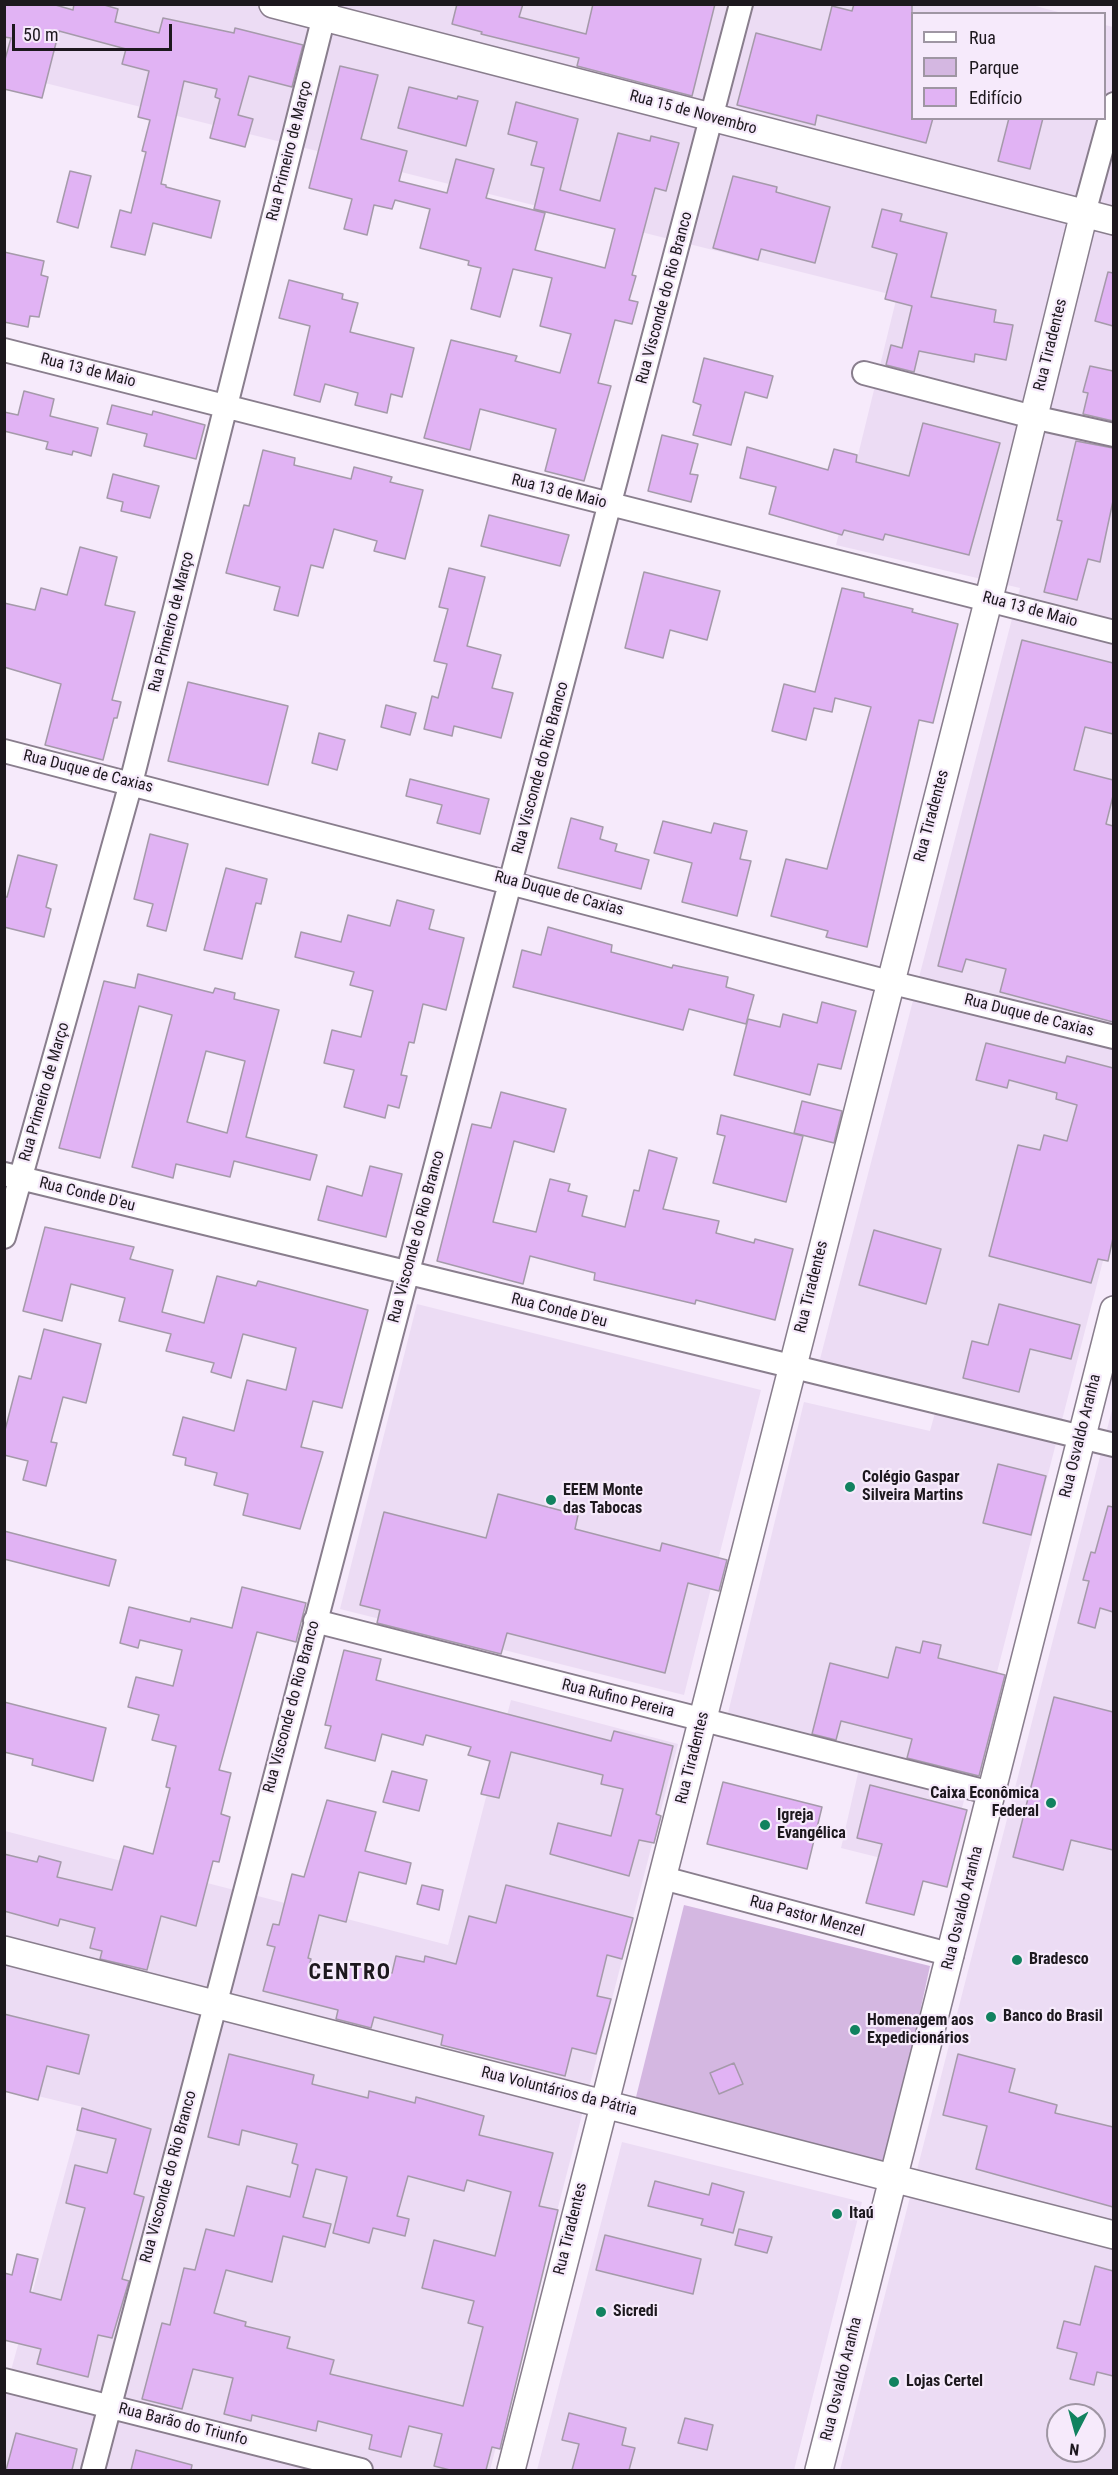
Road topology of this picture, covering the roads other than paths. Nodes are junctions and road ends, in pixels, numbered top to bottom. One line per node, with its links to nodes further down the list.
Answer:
1 (273, 4): 3 (main road, Rua 15 de Novembro)
2 (741, 4): 5 (street, Rua Visconde do Rio Branco)
3 (326, 10): 5 (main road, Rua 15 de Novembro); 10 (street, Rua Primeiro de Março)
4 (1113, 104): 6 (street, Rua Tiradentes)
5 (712, 118): 6 (main road, Rua 15 de Novembro); 13 (street, Rua Visconde do Rio Branco)
6 (1084, 213): 7 (main road, Rua 15 de Novembro); 11 (main road, Rua Tiradentes)
7 (1113, 221)
8 (4, 350): 10 (street, Rua 13 de Maio)
9 (864, 373): 11 (street)
10 (226, 407): 13 (street, Rua 13 de Maio); 17 (street, Rua Primeiro de Março)
11 (1033, 417): 12 (street); 14 (main road, Rua Tiradentes)
12 (1113, 435)
13 (610, 505): 14 (street, Rua 13 de Maio); 18 (street, Rua Visconde do Rio Branco)
14 (989, 598): 15 (street, Rua 13 de Maio); 19 (main road, Rua Tiradentes)
15 (1113, 632)
16 (4, 751): 17 (street, Rua Duque de Caxias)
17 (131, 783): 18 (street, Rua Duque de Caxias); 21 (street, Rua Primeiro de Março)
18 (511, 881): 19 (street, Rua Duque de Caxias); 23 (street, Rua Visconde do Rio Branco)
19 (889, 982): 20 (street, Rua Duque de Caxias); 25 (main road, Rua Tiradentes)
20 (1113, 1037)
21 (12, 1176): 22 (street, Rua Primeiro de Março); 23 (street, Rua Conde D'eu)
22 (4, 1237)
23 (407, 1275): 25 (street, Rua Conde D'eu); 28 (street, Rua Visconde do Rio Branco)
24 (1113, 1310): 26 (main road, Rua Osvaldo Aranha)
25 (791, 1368): 26 (street, Rua Conde D'eu); 29 (main road, Rua Tiradentes)
26 (1081, 1436): 27 (street, Rua Conde D'eu); 30 (main road, Rua Osvaldo Aranha)
27 (1113, 1445)
28 (315, 1621): 29 (street, Rua Rufino Pereira); 34 (street, Rua Visconde do Rio Branco)
29 (703, 1721): 30 (street, Rua Rufino Pereira); 31 (main road, Rua Tiradentes)
30 (991, 1793): 33 (main road, Rua Osvaldo Aranha)
31 (663, 1878): 33 (street, Rua Pastor Menzel); 35 (main road, Rua Tiradentes)
32 (4, 1950): 34 (main road, Rua Voluntários da Pátria)
33 (952, 1955): 36 (main road, Rua Osvaldo Aranha)
34 (214, 2004): 35 (main road, Rua Voluntários da Pátria); 39 (street, Rua Visconde do Rio Branco)
35 (603, 2103): 36 (main road, Rua Voluntários da Pátria); 42 (main road, Rua Tiradentes)
36 (893, 2177): 37 (main road, Rua Voluntários da Pátria); 43 (main road, Rua Osvaldo Aranha)
37 (1113, 2235)
38 (4, 2380): 39 (street, Rua Barão do Triunfo)
39 (110, 2406): 40 (street, Rua Visconde do Rio Branco); 41 (street, Rua Barão do Triunfo)
40 (93, 2470)
41 (362, 2470)
42 (511, 2470)
43 (819, 2470)

